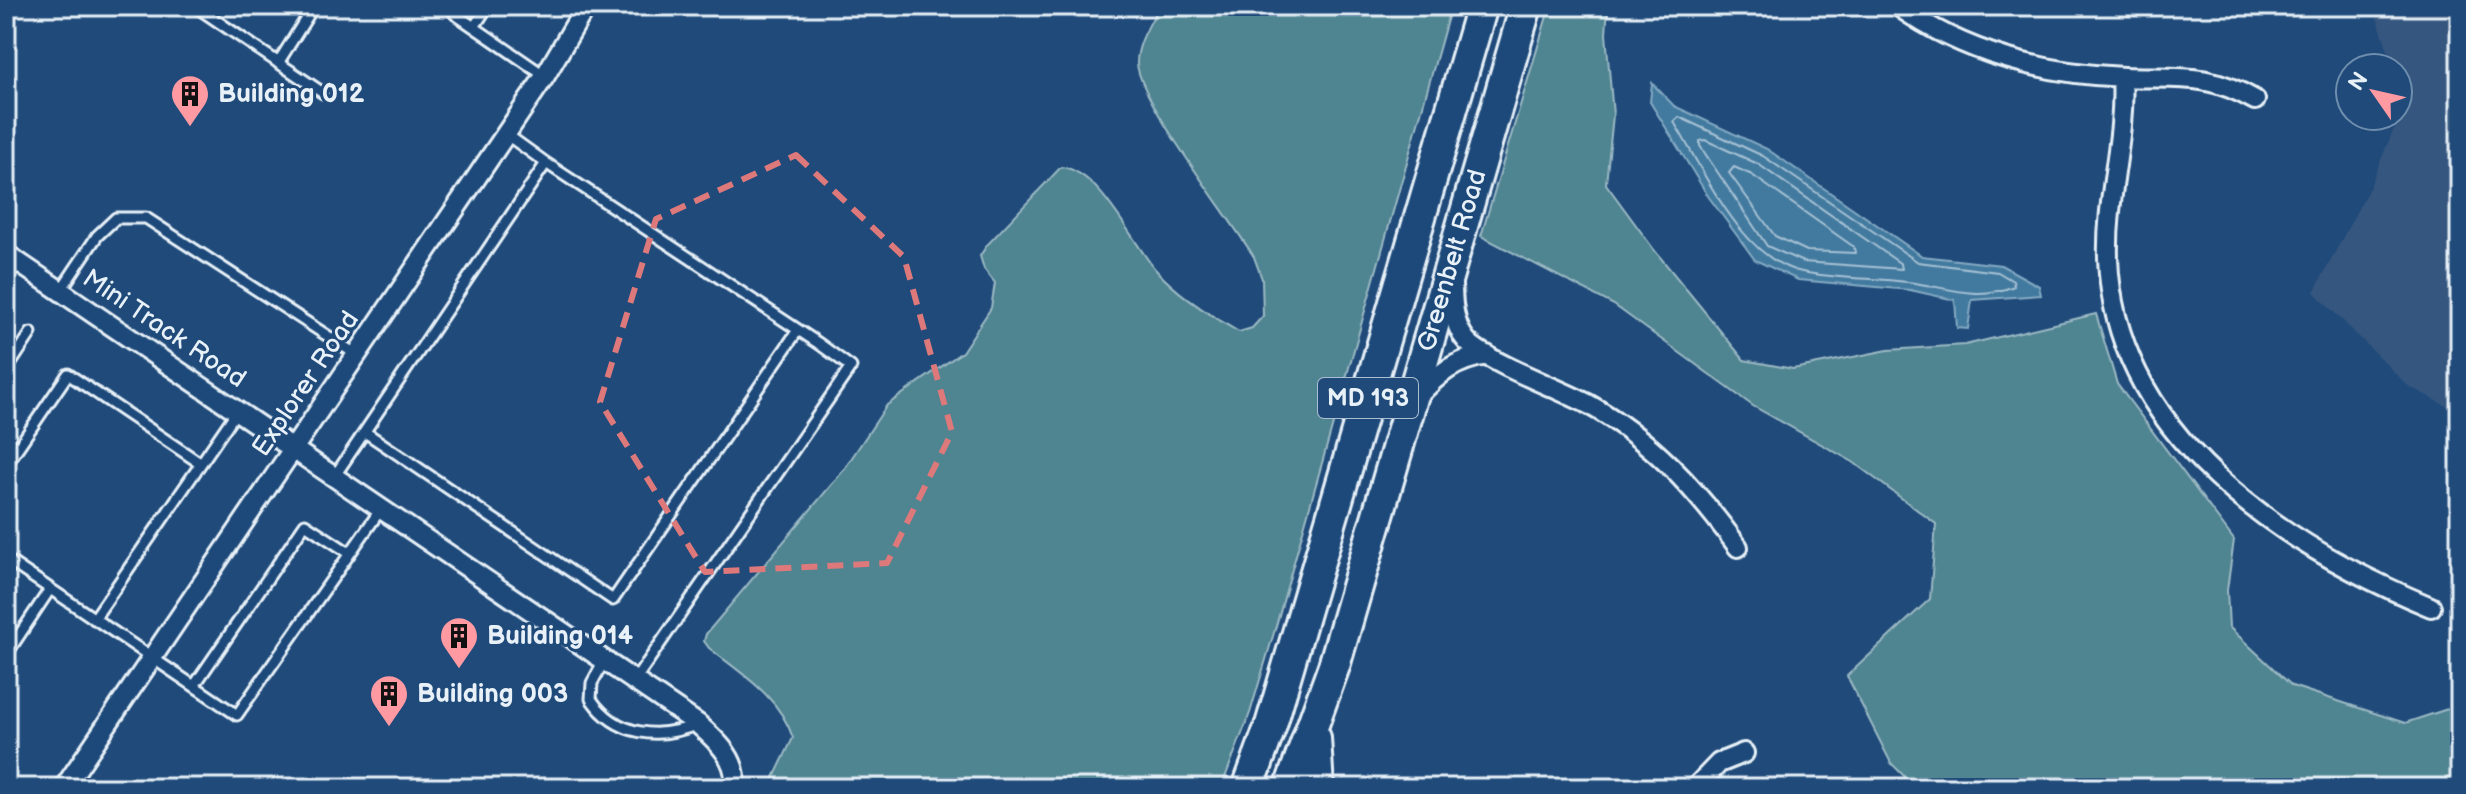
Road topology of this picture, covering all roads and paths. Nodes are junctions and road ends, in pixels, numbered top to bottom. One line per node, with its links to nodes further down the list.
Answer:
1 (195, 6): 10 (lane)
2 (314, 6): 10 (lane)
3 (451, 6): 9 (lane)
4 (488, 6): 9 (lane)
5 (586, 6): 11 (street, Explorer Road)
6 (1482, 6): 28 (main road, Greenbelt Road / MD 193)
7 (1526, 6): 18 (main road, Greenbelt Road / MD 193)
8 (1898, 6): 12 (street)
9 (474, 27): 11 (lane)
10 (278, 63): 13 (lane)
11 (545, 76): 15 (street, Explorer Road)
12 (2122, 77): 14 (street); 39 (street)
13 (323, 93)
14 (2255, 100)
15 (506, 134): 16 (lane); 22 (street, Explorer Road)
16 (546, 163): 20 (lane); 27 (lane)
17 (6, 254): 19 (street, Mini Track Road)
18 (1451, 261): 23 (street); 25 (main road, Greenbelt Road / MD 193)
19 (61, 290): 22 (lane); 26 (street, Mini Track Road)
20 (798, 330): 27 (lane); 44 (lane)
21 (31, 333): 24 (lane)
22 (357, 355): 30 (street, Explorer Road)
23 (1487, 355): 25 (street); 35 (street)
24 (6, 371)
25 (1410, 405): 29 (main road, Greenbelt Road / MD 193)
26 (237, 411): 30 (street, Mini Track Road); 31 (lane)
27 (365, 432): 33 (lane)
28 (1356, 436): 29 (main road); 53 (main road, Greenbelt Road / MD 193)
29 (1398, 447): 47 (main road, Greenbelt Road / MD 193)
30 (293, 449): 33 (street, Mini Track Road); 42 (street, Explorer Road)
31 (200, 463): 32 (lane); 40 (lane)
32 (6, 465)
33 (334, 477): 34 (street, Mini Track Road)
34 (381, 509): 36 (lane); 43 (street, Mini Track Road)
35 (1738, 547)
36 (348, 552): 45 (lane); 45 (lane)
37 (6, 559): 38 (lane)
38 (50, 589): 40 (lane); 41 (lane)
39 (2431, 607)
40 (94, 619): 42 (lane)
41 (6, 655)
42 (152, 657): 45 (lane); 51 (street, Explorer Road)
43 (605, 659): 44 (street, Mini Track Road); 46 (lane)
44 (635, 680): 46 (street, Mini Track Road)
45 (194, 686)
46 (698, 724): 52 (street, Mini Track Road)
47 (1314, 725): 54 (main road, Greenbelt Road / MD 193); 55 (main road)
48 (1744, 753): 56 (street)
49 (6, 785): 50 (lane)
50 (11, 788)
51 (64, 788)
52 (734, 788)
53 (1248, 788)
54 (1290, 788)
55 (1318, 788)
56 (1695, 788)

